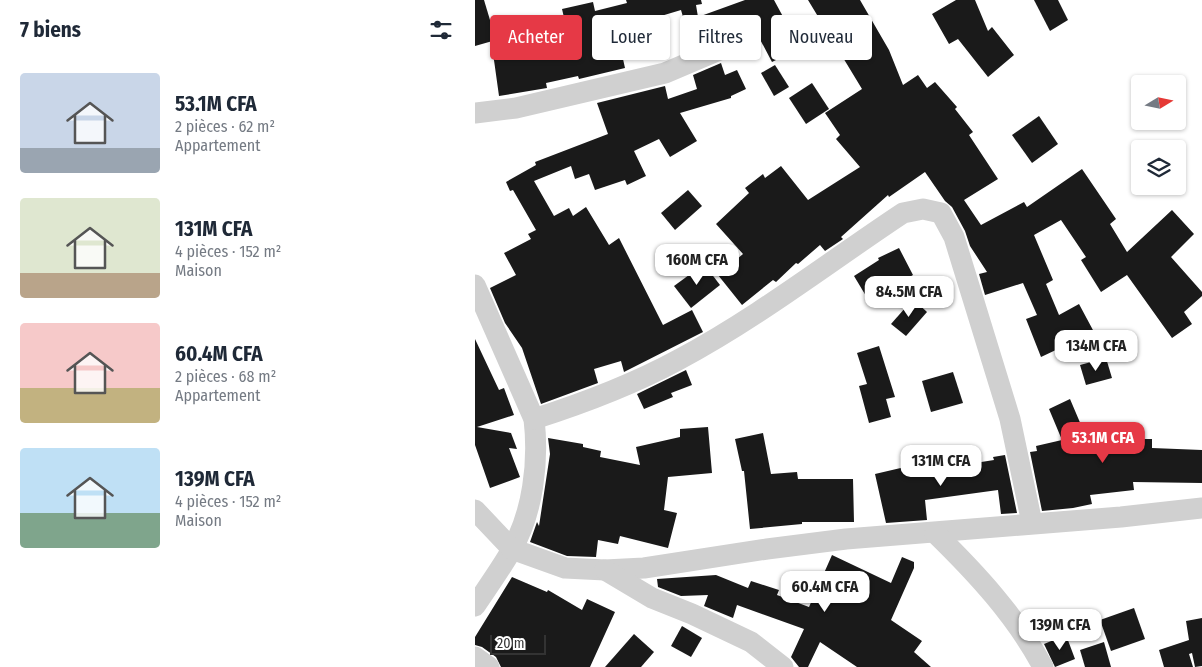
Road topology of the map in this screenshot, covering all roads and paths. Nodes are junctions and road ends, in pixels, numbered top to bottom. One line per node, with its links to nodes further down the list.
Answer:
1 (696, 60): 2 (street)
2 (475, 113)
3 (475, 285): 4 (street)
4 (534, 419): 7 (street); 9 (street)
5 (1202, 508): 7 (street)
6 (475, 510): 9 (street)
7 (1033, 523): 8 (street)
8 (935, 533): 10 (street); 15 (street)
9 (512, 549): 10 (street); 11 (street)
10 (605, 570): 14 (street)
11 (475, 606)
12 (475, 657): 13 (street)
13 (489, 667)
14 (783, 667)
15 (1043, 667)

